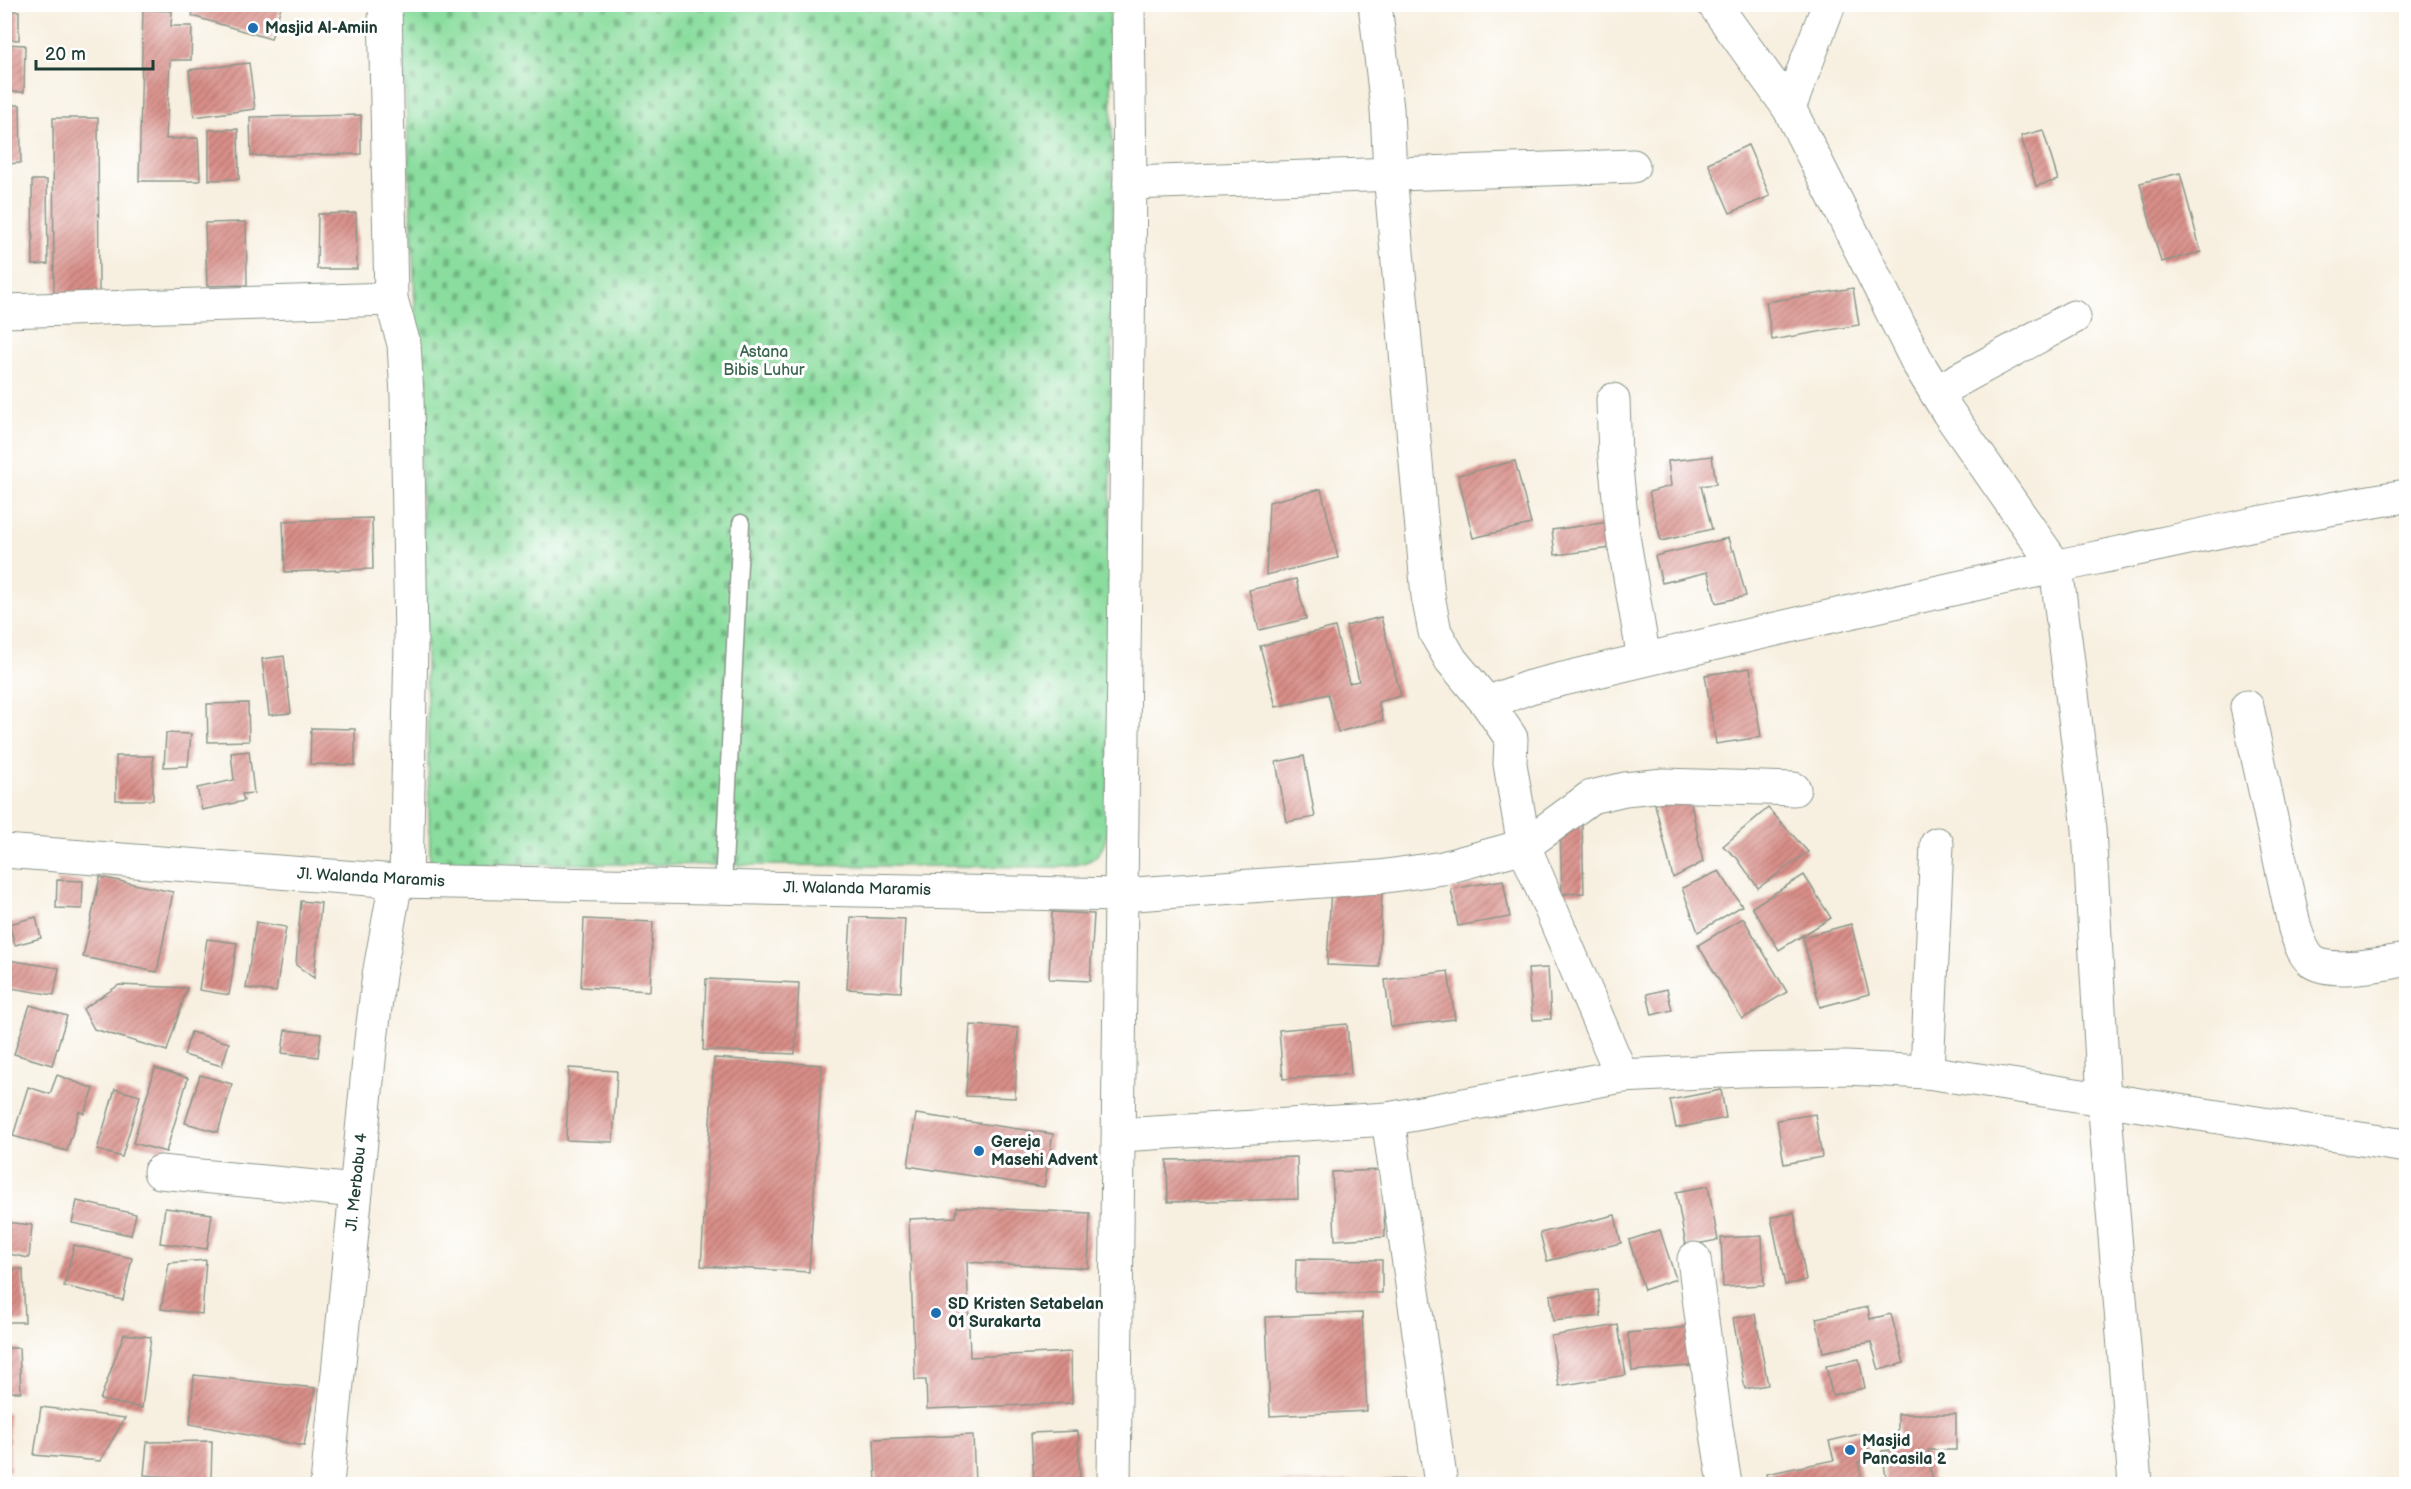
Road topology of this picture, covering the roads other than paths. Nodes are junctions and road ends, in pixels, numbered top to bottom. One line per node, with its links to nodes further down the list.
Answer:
1 (385, 4): 10 (street, Jl. Merbabu 4)
2 (1128, 4): 9 (street)
3 (1375, 4): 8 (street)
4 (1714, 4): 6 (street)
5 (1829, 4): 6 (street)
6 (1789, 108): 13 (street)
7 (1634, 166): 8 (street)
8 (1390, 174): 9 (street); 19 (street)
9 (1131, 183): 27 (street)
10 (391, 299): 11 (street); 25 (street, Jl. Merbabu 4)
11 (4, 311)
12 (2074, 317): 13 (street)
13 (1936, 392): 17 (street)
14 (1613, 400): 18 (street)
15 (2406, 496): 17 (street)
16 (741, 523): 26 (lane)
17 (2056, 567): 18 (street); 31 (street)
18 (1644, 659): 19 (street)
19 (1487, 703): 23 (street)
20 (2247, 706): 28 (street)
21 (1794, 789): 23 (street)
22 (1936, 844): 29 (street)
23 (1524, 846): 27 (street, Jl. Walanda Maramis); 30 (street)
24 (4, 851): 25 (street, Jl. Walanda Maramis)
25 (401, 881): 26 (street, Jl. Walanda Maramis); 36 (street, Jl. Merbabu 4)
26 (723, 886): 27 (street, Jl. Walanda Maramis)
27 (1121, 895): 33 (street)
28 (2406, 960)
29 (1927, 1071): 30 (street); 31 (street)
30 (1622, 1076): 32 (street)
31 (2104, 1099): 34 (street); 42 (street)
32 (1388, 1119): 33 (street); 40 (street)
33 (1119, 1135): 39 (street)
34 (2406, 1146)
35 (160, 1172): 36 (street)
36 (356, 1191): 38 (street, Jl. Merbabu 4)
37 (1694, 1259): 41 (street)
38 (327, 1485)
39 (1114, 1485)
40 (1441, 1485)
41 (1725, 1485)
42 (2135, 1485)

